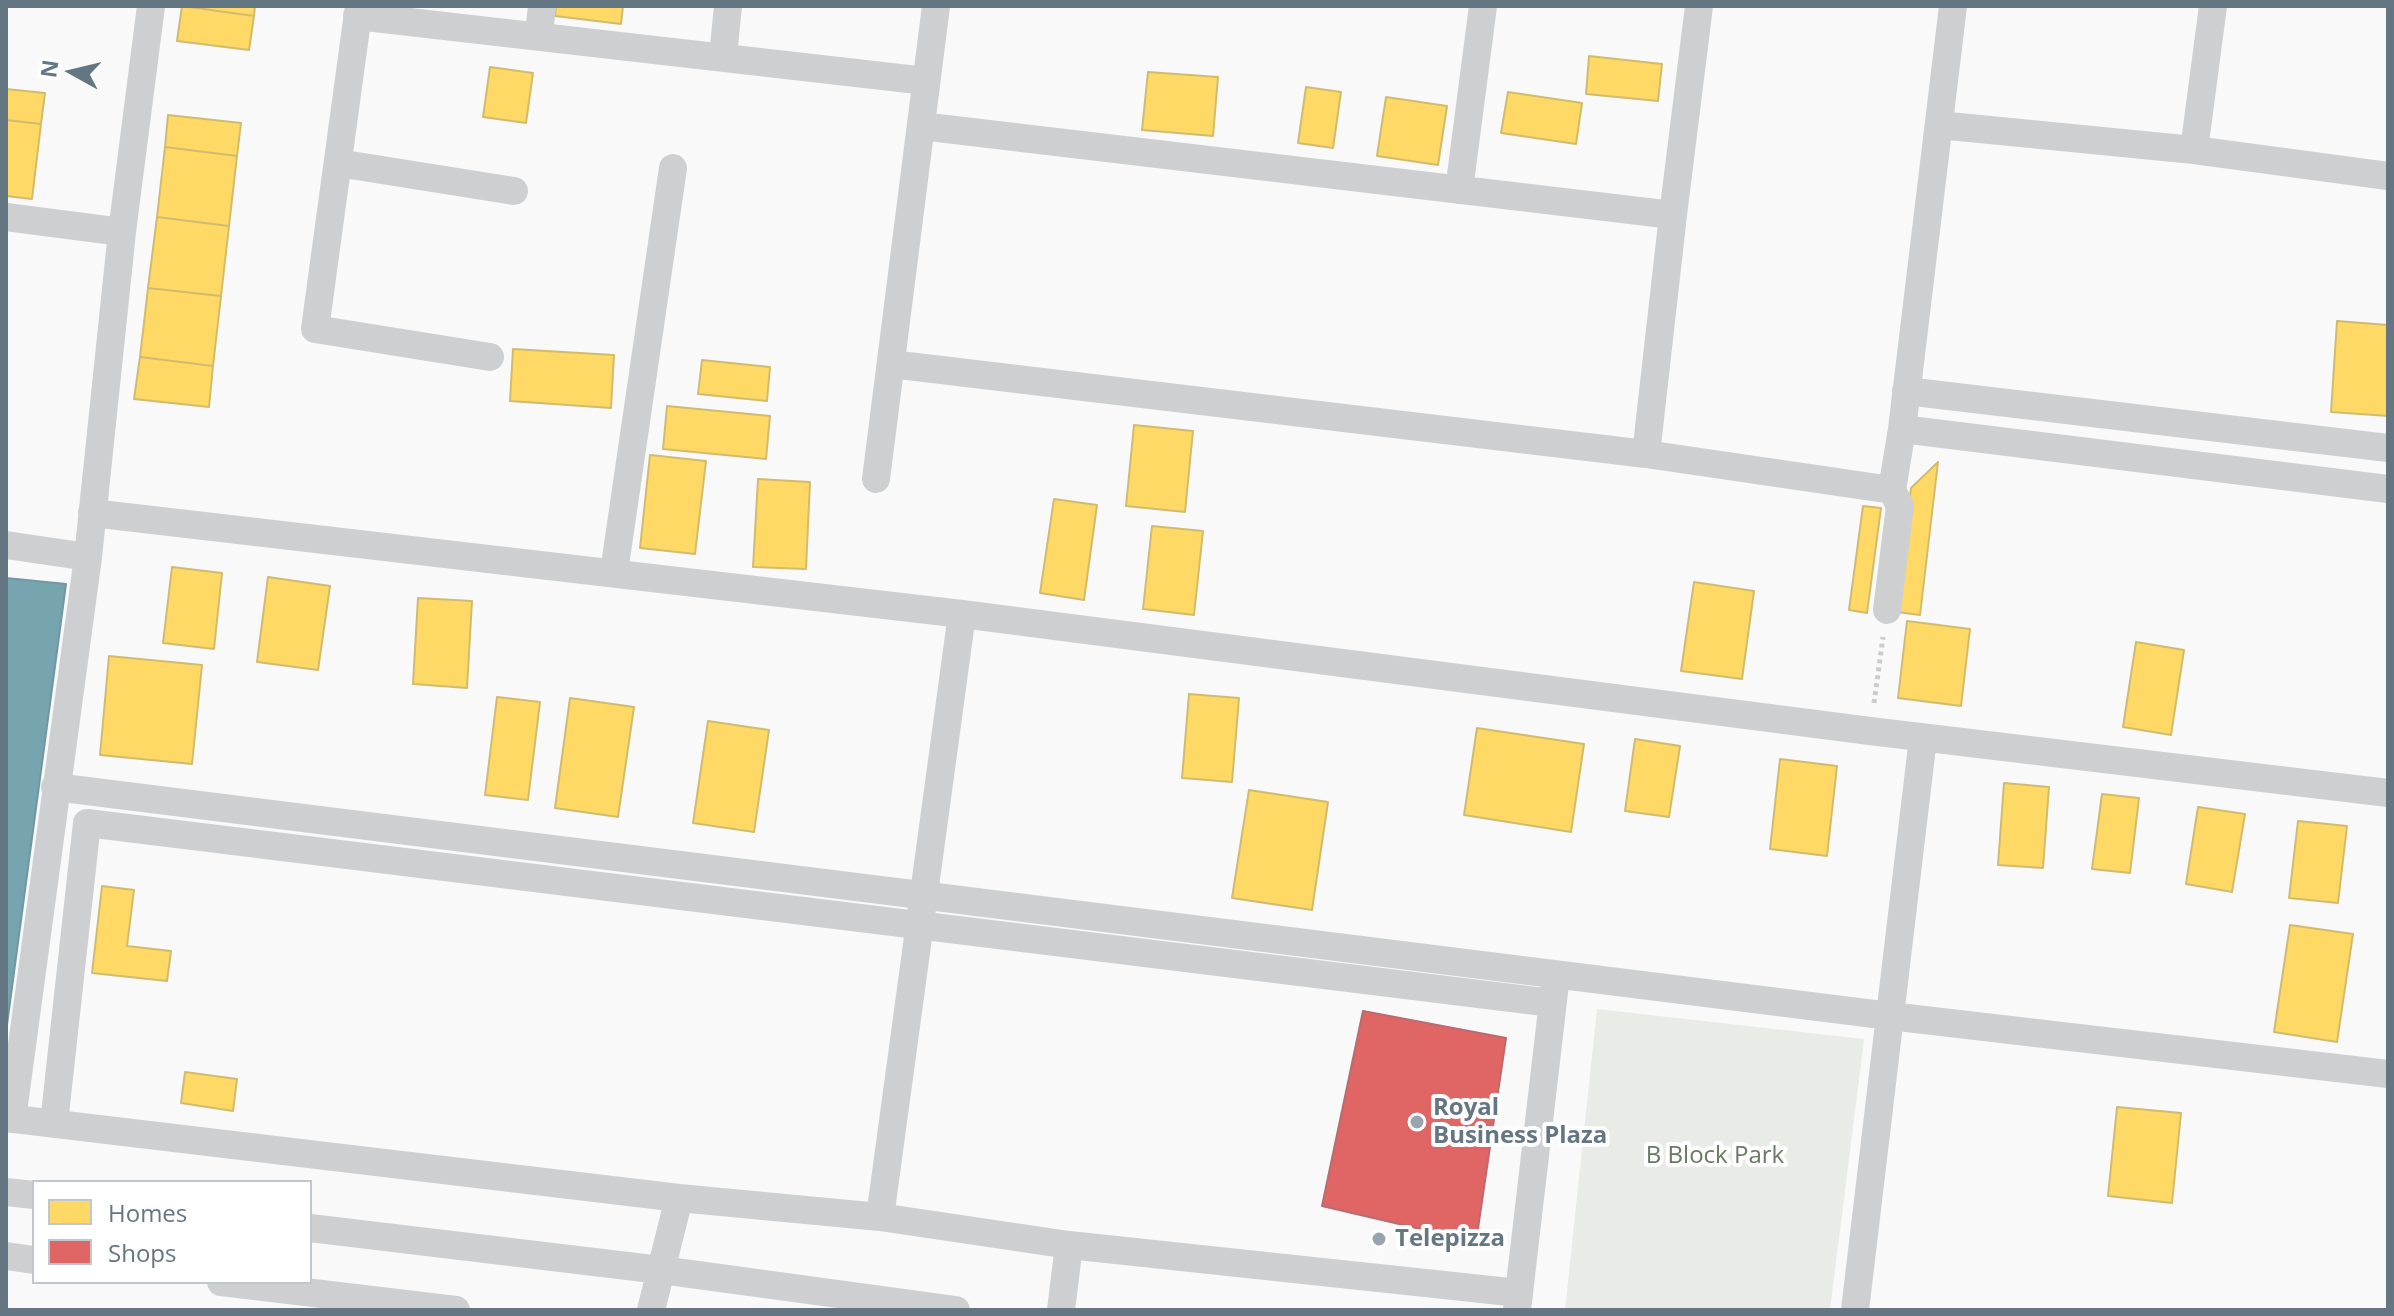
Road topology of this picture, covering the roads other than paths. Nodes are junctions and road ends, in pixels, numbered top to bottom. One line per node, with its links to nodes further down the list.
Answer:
1 (151, 6): 23 (street)
2 (542, 6): 10 (street)
3 (728, 6): 11 (street)
4 (936, 6): 12 (street)
5 (1483, 6): 19 (street)
6 (1699, 6): 21 (street)
7 (1953, 6): 13 (street)
8 (2213, 6): 15 (street)
9 (358, 11): 10 (street); 16 (street)
10 (539, 35): 11 (street)
11 (723, 56): 12 (street)
12 (926, 81): 14 (street)
13 (1939, 125): 15 (street); 26 (street)
14 (921, 126): 19 (street); 25 (street)
15 (2194, 150): 18 (street)
16 (338, 163): 20 (street); 24 (street)
17 (673, 168): 36 (street)
18 (2388, 176)
19 (1459, 190): 21 (street)
20 (514, 191)
21 (1673, 215): 29 (street)
22 (6, 217): 23 (street)
23 (122, 232): 33 (street)
24 (490, 357)
25 (891, 364): 29 (street); 30 (street)
26 (1906, 391): 27 (street); 28 (street)
27 (1902, 429): 31 (street); 32 (street)
28 (2388, 448)
29 (1646, 454): 32 (street)
30 (876, 479)
31 (2388, 489)
32 (1892, 490): 37 (street)
33 (92, 513): 35 (street); 36 (street)
34 (6, 545): 35 (street)
35 (88, 557): 40 (street)
36 (614, 572): 38 (street)
37 (1887, 610)
38 (962, 614): 39 (street); 43 (street)
39 (1923, 738): 41 (street); 46 (street)
40 (55, 787): 42 (street); 43 (street); 48 (street)
41 (2388, 793)
42 (87, 823): 44 (street); 49 (street)
43 (925, 895): 44 (street); 45 (street)
44 (921, 924): 45 (street); 53 (street)
45 (1554, 989): 46 (street); 60 (street)
46 (1890, 1016): 47 (street); 65 (street)
47 (2388, 1074)
48 (9, 1119): 49 (street)
49 (54, 1123): 52 (street)
50 (6, 1192): 51 (street)
51 (32, 1195)
52 (679, 1198): 53 (street); 58 (street)
53 (880, 1217): 55 (street)
54 (312, 1228): 58 (street)
55 (1069, 1245): 60 (street); 64 (street)
56 (6, 1256): 57 (street)
57 (32, 1260)
58 (661, 1270): 62 (street); 63 (street)
59 (238, 1284): 61 (street)
60 (1518, 1302)
61 (456, 1310)
62 (651, 1310)
63 (956, 1310)
64 (1061, 1310)
65 (1855, 1310)

